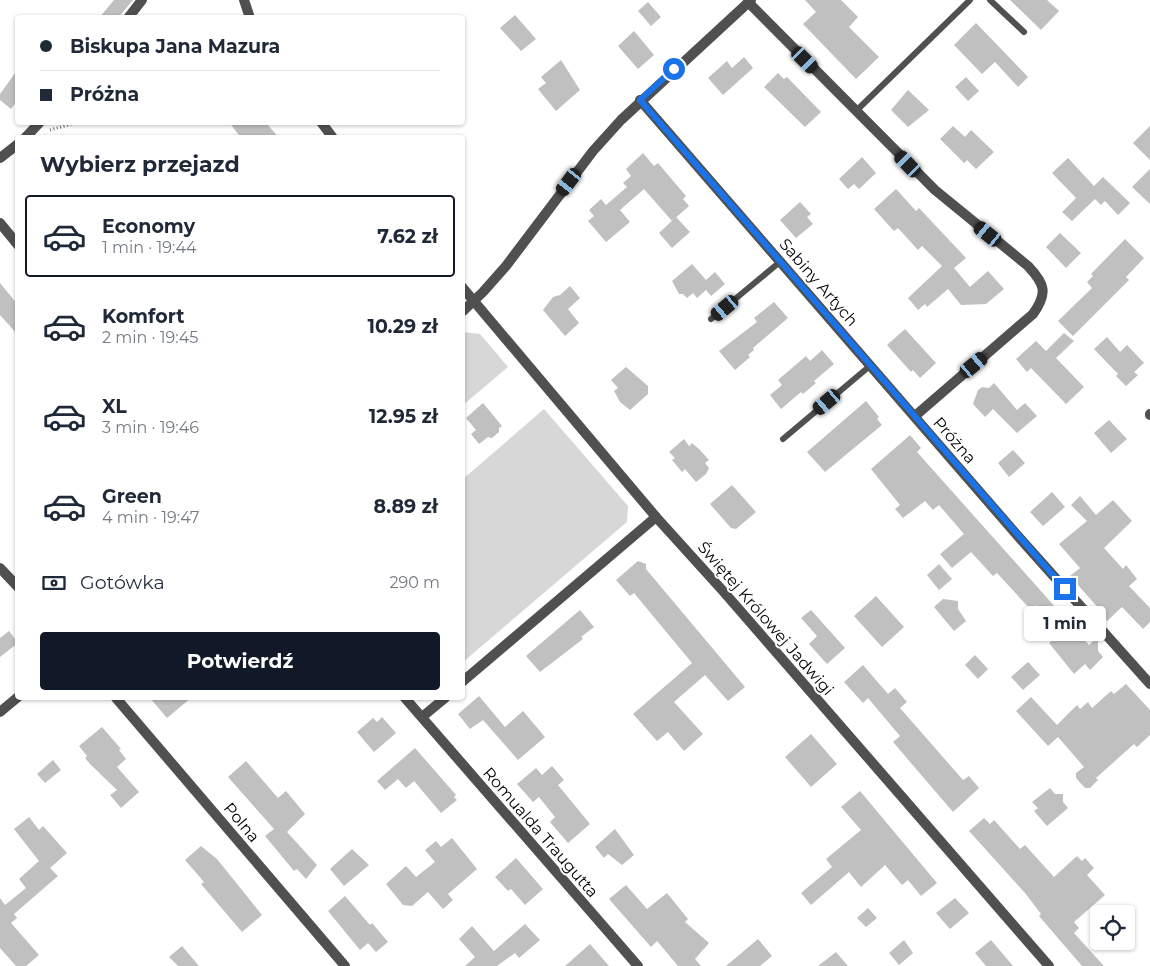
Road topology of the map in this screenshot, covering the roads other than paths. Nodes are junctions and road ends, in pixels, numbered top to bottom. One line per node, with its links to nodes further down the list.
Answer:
1 (142, 0): 6 (street)
2 (244, 0): 7 (street)
3 (970, 0): 10 (lane)
4 (990, 0): 8 (lane)
5 (749, 1): 9 (street); 10 (street, Próżna)
6 (130, 15)
7 (249, 15)
8 (1024, 32)
9 (640, 100): 17 (street, Sabiny Artych); 19 (street)
10 (856, 111): 23 (street, Próżna)
11 (37, 125): 12 (street)
12 (27, 135)
13 (15, 146): 14 (street)
14 (0, 158)
15 (0, 223): 16 (street)
16 (15, 241)
17 (781, 260): 21 (lane); 22 (street, Sabiny Artych)
18 (465, 290): 19 (street, Świętej Królowej Jadwigi)
19 (475, 301): 20 (street); 25 (street, Świętej Królowej Jadwigi)
20 (465, 309)
21 (711, 320)
22 (871, 365): 23 (street, Sabiny Artych); 24 (lane)
23 (914, 416): 29 (street, Próżna)
24 (783, 439)
25 (656, 517): 28 (street); 38 (street, Świętej Królowej Jadwigi)
26 (0, 568): 27 (street)
27 (15, 584)
28 (465, 679)
29 (1150, 684)
30 (15, 700): 34 (street)
31 (118, 700): 36 (street, Polna)
32 (407, 700): 35 (street, Romualda Traugutta)
33 (442, 700): 35 (street)
34 (0, 712)
35 (422, 717): 37 (street, Romualda Traugutta)
36 (345, 966)
37 (638, 966)
38 (1049, 966)

